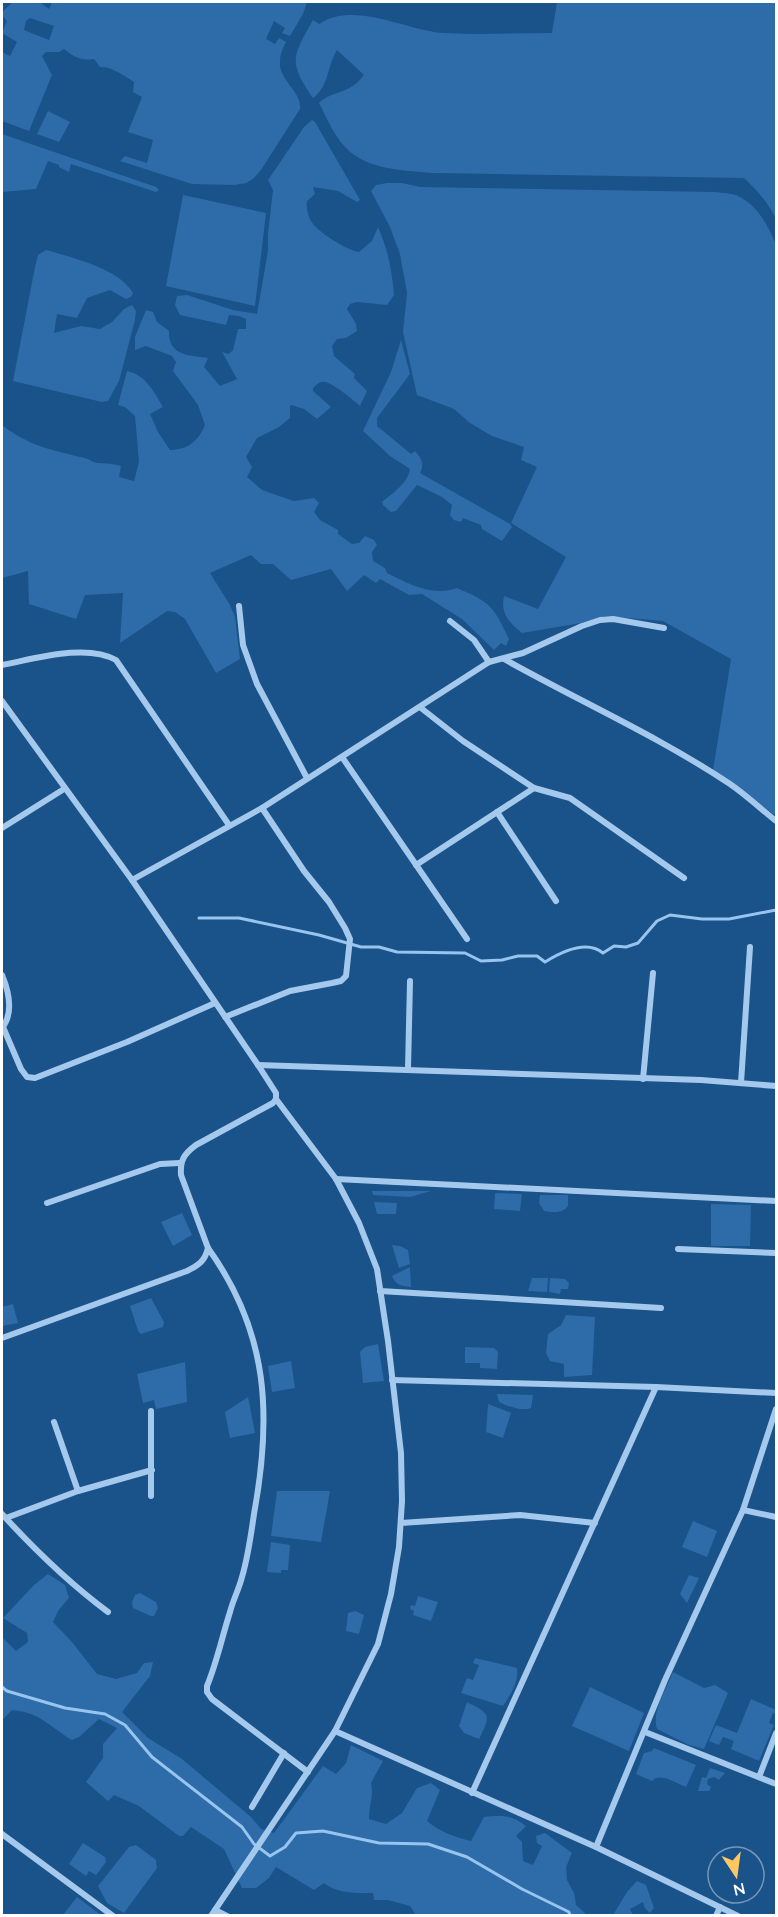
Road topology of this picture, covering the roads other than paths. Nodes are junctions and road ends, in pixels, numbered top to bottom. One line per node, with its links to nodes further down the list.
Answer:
1 (239, 606): 10 (street)
2 (450, 621): 5 (street)
3 (664, 628): 4 (street)
4 (504, 659): 5 (street); 15 (street)
5 (489, 662): 8 (street)
6 (2, 665): 16 (street)
7 (2, 701): 12 (street)
8 (421, 708): 9 (street); 11 (street)
9 (342, 757): 10 (street); 18 (street)
10 (308, 778): 13 (street)
11 (534, 788): 14 (street); 19 (street)
12 (64, 789): 17 (street); 20 (street)
13 (262, 808): 16 (street); 28 (street)
14 (497, 812): 18 (street); 21 (street)
15 (777, 821)
16 (229, 825): 20 (street)
17 (2, 828)
18 (416, 865): 22 (street)
19 (684, 878)
20 (132, 880): 27 (street)
21 (556, 901)
22 (467, 939)
23 (750, 947): 33 (street)
24 (653, 973): 32 (street)
25 (2, 975): 29 (street)
26 (410, 981): 31 (street)
27 (215, 1003): 28 (street); 29 (street)
28 (225, 1017): 30 (street)
29 (2, 1027)
30 (258, 1065): 31 (street); 35 (street)
31 (408, 1070): 32 (street)
32 (643, 1079): 33 (street)
33 (741, 1083): 34 (street)
34 (777, 1086)
35 (276, 1099): 36 (street); 37 (street)
36 (180, 1163): 39 (street); 40 (street)
37 (336, 1179): 38 (street); 43 (street)
38 (777, 1201)
39 (47, 1203)
40 (208, 1248): 45 (street); 64 (street)
41 (678, 1249): 42 (street)
42 (777, 1253)
43 (380, 1291): 44 (street); 46 (street)
44 (661, 1308)
45 (2, 1338)
46 (392, 1380): 47 (street); 58 (street)
47 (656, 1387): 48 (street); 59 (street)
48 (777, 1393)
49 (777, 1409): 55 (street)
50 (151, 1411): 52 (street)
51 (54, 1422): 53 (street)
52 (152, 1470): 53 (street); 54 (street)
53 (78, 1491): 56 (street)
54 (151, 1496)
55 (743, 1510): 57 (street); 62 (street)
56 (4, 1516): 60 (street)
57 (777, 1517)
58 (401, 1523): 59 (street); 61 (street)
59 (595, 1523): 68 (street)
60 (108, 1612)
61 (335, 1731): 65 (street); 68 (street)
62 (645, 1732): 66 (street); 71 (street)
63 (777, 1733): 66 (street)
64 (284, 1753): 65 (street); 69 (street)
65 (308, 1772): 73 (street)
66 (759, 1777): 67 (street)
67 (777, 1784)
68 (472, 1793): 71 (street)
69 (252, 1807)
70 (2, 1834): 74 (street)
71 (596, 1847): 72 (street)
72 (720, 1907): 76 (street); 77 (street)
73 (213, 1913): 75 (street)
74 (113, 1916)
75 (226, 1916)
76 (716, 1916)
77 (738, 1916)

